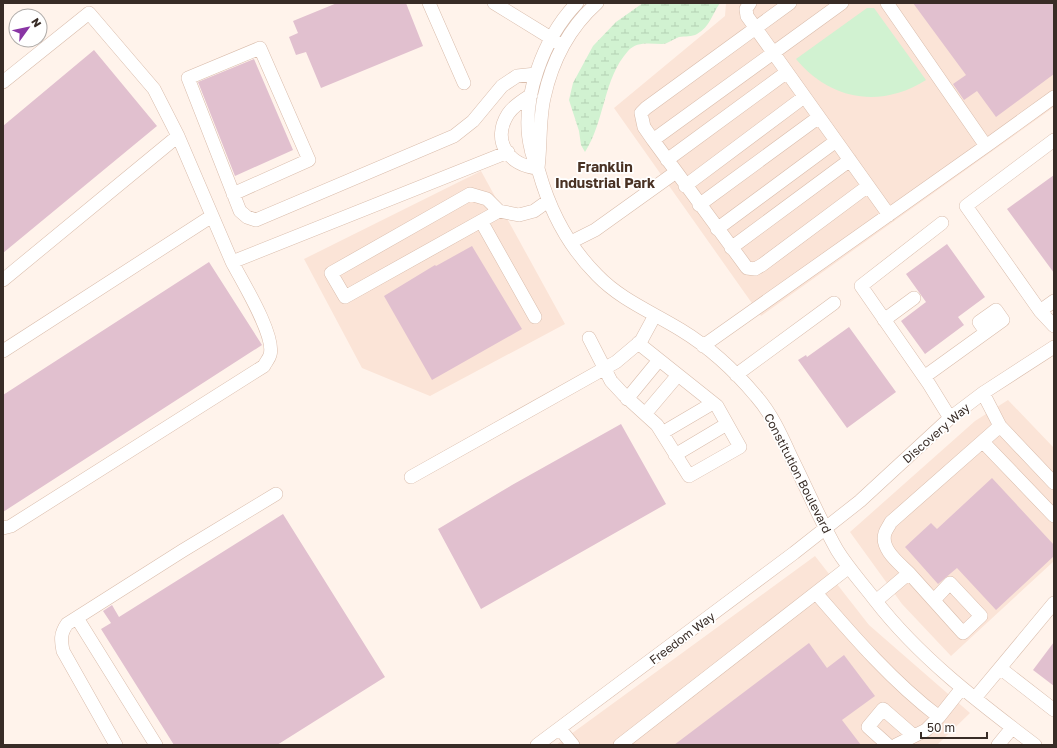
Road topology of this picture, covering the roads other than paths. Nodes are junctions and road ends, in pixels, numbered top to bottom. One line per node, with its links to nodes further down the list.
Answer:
1 (429, 3): 15 (street)
2 (494, 3): 10 (street)
3 (578, 3): 10 (street, Constitution Boulevard)
4 (597, 3): 10 (street, Constitution Boulevard)
5 (750, 3): 9 (street)
6 (790, 3): 9 (street)
7 (842, 3): 11 (street)
8 (887, 3): 24 (street)
9 (756, 28): 11 (street); 21 (street)
10 (557, 42): 13 (street, Constitution Boulevard); 28 (street, Constitution Boulevard)
11 (773, 53): 12 (street); 21 (street)
12 (787, 72): 17 (street); 26 (street)
13 (536, 74): 16 (street, Constitution Boulevard); 32 (street)
14 (3, 82): 20 (street)
15 (464, 83)
16 (531, 95): 25 (street); 28 (street, Constitution Boulevard)
17 (804, 97): 19 (street); 30 (street)
18 (1054, 97): 24 (street)
19 (819, 117): 23 (street); 34 (street)
20 (178, 136): 37 (street); 44 (street)
21 (653, 140): 26 (street)
22 (1054, 140): 48 (street)
23 (836, 141): 27 (street); 40 (street)
24 (986, 146): 36 (street)
25 (508, 152): 28 (street); 43 (street)
26 (667, 160): 29 (street)
27 (850, 160): 31 (street); 42 (street)
28 (538, 168): 33 (street, Constitution Boulevard)
29 (676, 172): 30 (street); 41 (street)
30 (685, 186): 34 (street)
31 (868, 186): 36 (street); 42 (street)
32 (233, 194): 32 (street)
33 (548, 201): 35 (street); 41 (street, Constitution Boulevard)
34 (699, 205): 40 (street)
35 (499, 211): 38 (street); 38 (street)
36 (888, 215): 56 (street)
37 (212, 216): 43 (street); 58 (street)
38 (481, 221): 49 (street)
39 (942, 223): 51 (street)
40 (717, 229): 42 (street)
41 (571, 242): 50 (street, Constitution Boulevard)
42 (731, 248)
43 (232, 262): 78 (street)
44 (3, 280)
45 (914, 298): 51 (street)
46 (1054, 301): 48 (street)
47 (834, 303): 62 (street)
48 (1040, 311): 52 (street)
49 (535, 317)
50 (654, 317): 55 (street); 56 (street, Constitution Boulevard)
51 (884, 320): 63 (street)
52 (1054, 326)
53 (986, 332): 63 (street)
54 (589, 338): 60 (street)
55 (638, 343): 59 (street); 60 (street)
56 (703, 346): 62 (street, Constitution Boulevard)
57 (1054, 347): 64 (street, Discovery Way)
58 (3, 351)
59 (659, 360): 61 (street); 65 (street)
60 (605, 369): 65 (street); 74 (street)
61 (678, 375): 66 (street); 67 (street)
62 (736, 375): 79 (street, Constitution Boulevard)
63 (924, 377): 68 (street)
64 (983, 393): 68 (street, Discovery Way); 70 (street)
65 (628, 399): 67 (street)
66 (713, 403): 69 (street); 71 (street)
67 (645, 414): 71 (street)
68 (950, 418): 79 (street, Discovery Way)
69 (727, 424): 73 (street); 73 (street)
70 (1000, 426): 72 (street); 75 (street)
71 (662, 433): 73 (street)
72 (983, 442): 77 (street); 81 (street)
73 (675, 455)
74 (411, 477)
75 (1054, 483)
76 (276, 494): 86 (street)
77 (1054, 516)
78 (3, 528)
79 (825, 528): 80 (street, Constitution Boulevard); 93 (street, Freedom Way)
80 (849, 568): 82 (street); 84 (street, Constitution Boulevard)
81 (909, 573): 83 (street); 84 (street)
82 (816, 593): 91 (street); 99 (street)
83 (934, 600)
84 (876, 601): 88 (street, Constitution Boulevard)
85 (1054, 603): 87 (street)
86 (77, 618): 95 (street); 96 (street)
87 (1000, 668): 89 (street); 90 (street)
88 (962, 688): 89 (street, Constitution Boulevard); 91 (street)
89 (975, 698): 92 (street, Constitution Boulevard)
90 (1054, 710)
91 (939, 717): 94 (street)
92 (1012, 728): 102 (street); 103 (street, Constitution Boulevard)
93 (560, 729): 97 (street, Freedom Way); 98 (street)
94 (914, 736): 100 (street); 101 (street)
95 (116, 745)
96 (156, 745)
97 (537, 745)
98 (573, 745)
99 (620, 745)
100 (888, 745)
101 (896, 745)
102 (998, 745)
103 (1035, 745)

